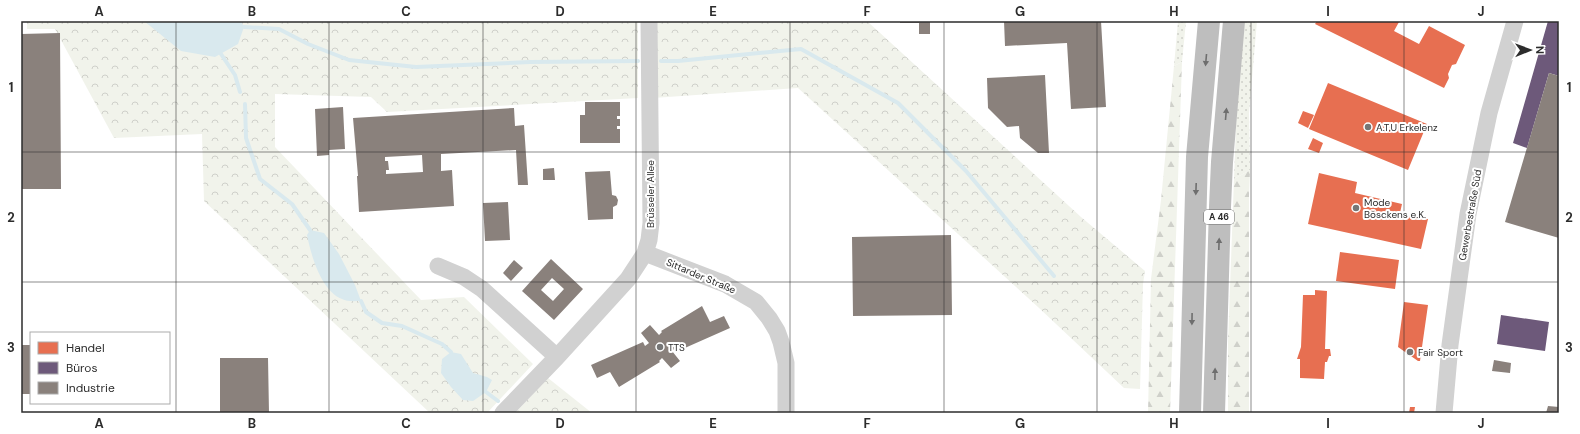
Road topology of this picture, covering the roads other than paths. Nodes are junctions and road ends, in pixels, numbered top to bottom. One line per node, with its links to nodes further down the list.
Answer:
1 (649, 21): 5 (street, Brüsseler Allee)
2 (1209, 21): 10 (highway, A 46, one-way to 10)
3 (1234, 21): 11 (highway, A 46, one-way to 3)
4 (1515, 21): 12 (street, Gewerbestraße Süd)
5 (645, 253): 7 (street, Brüsseler Allee); 9 (street, Sittarder Straße)
6 (438, 266): 7 (street)
7 (557, 357): 8 (street, Brüsseler Allee)
8 (503, 413)
9 (786, 413)
10 (1190, 413)
11 (1214, 413)
12 (1444, 413)

